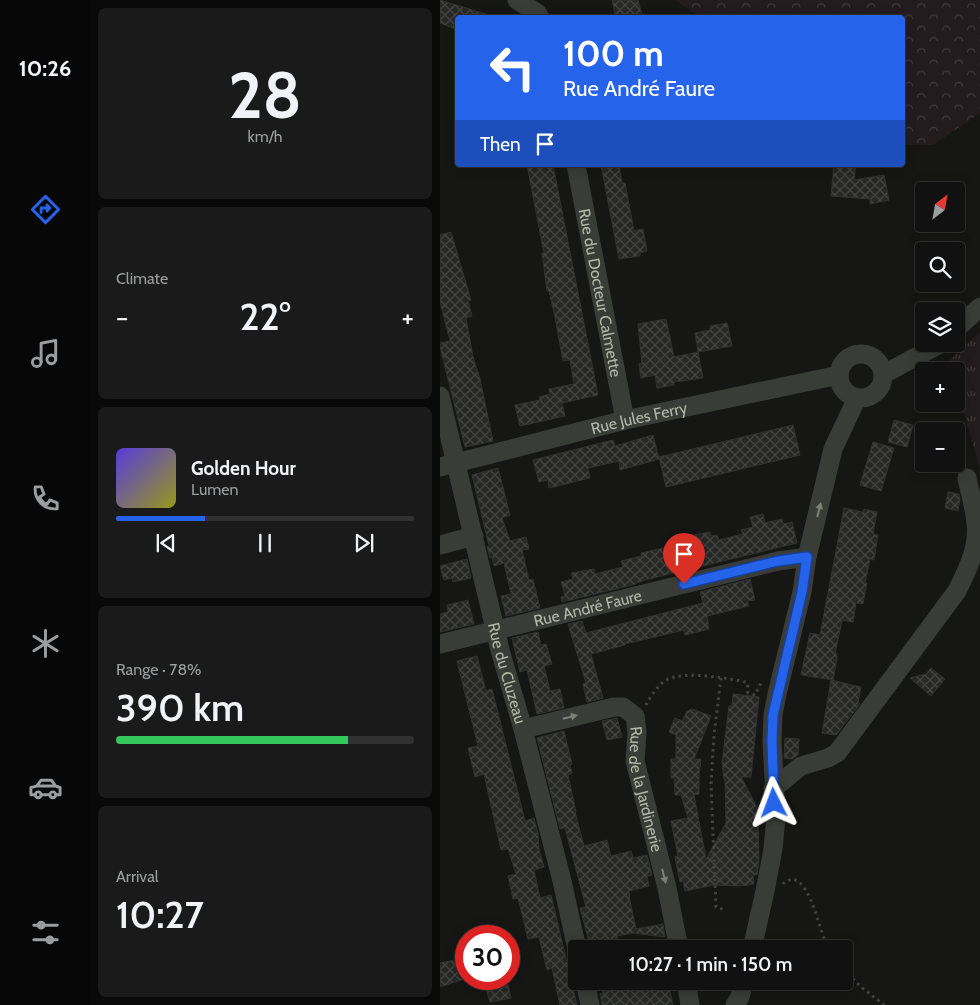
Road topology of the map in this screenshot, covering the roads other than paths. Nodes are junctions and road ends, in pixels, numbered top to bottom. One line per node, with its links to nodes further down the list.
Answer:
1 (517, 0): 2 (street)
2 (541, 10)
3 (576, 167): 11 (street, Rue du Docteur Calmette)
4 (980, 307): 5 (street)
5 (965, 321)
6 (925, 352): 7 (street)
7 (884, 374): 8 (street); 10 (street)
8 (839, 375): 10 (street); 11 (street, Rue Jules Ferry)
9 (440, 396): 12 (street, Rue du Cluzeau)
10 (857, 398): 16 (street, one-way to 10)
11 (625, 420): 12 (street, Rue Jules Ferry)
12 (448, 465): 14 (street, Rue du Cluzeau)
13 (967, 478): 20 (street)
14 (474, 536): 15 (street); 17 (street, Rue du Cluzeau)
15 (440, 544)
16 (807, 557): 17 (street, Rue André Faure); 20 (street)
17 (496, 631): 18 (street, Rue André Faure); 19 (street, Rue du Cluzeau)
18 (440, 644)
19 (523, 728): 21 (street, Rue du Cluzeau); 22 (street, Rue de la Jardinerie, one-way to 22)
20 (773, 788): 23 (street)
21 (575, 940)
22 (677, 940)
23 (754, 940)
24 (586, 990): 27 (street)
25 (688, 990): 28 (street)
26 (742, 990): 29 (street)
27 (590, 1005)
28 (690, 1005)
29 (735, 1005)

